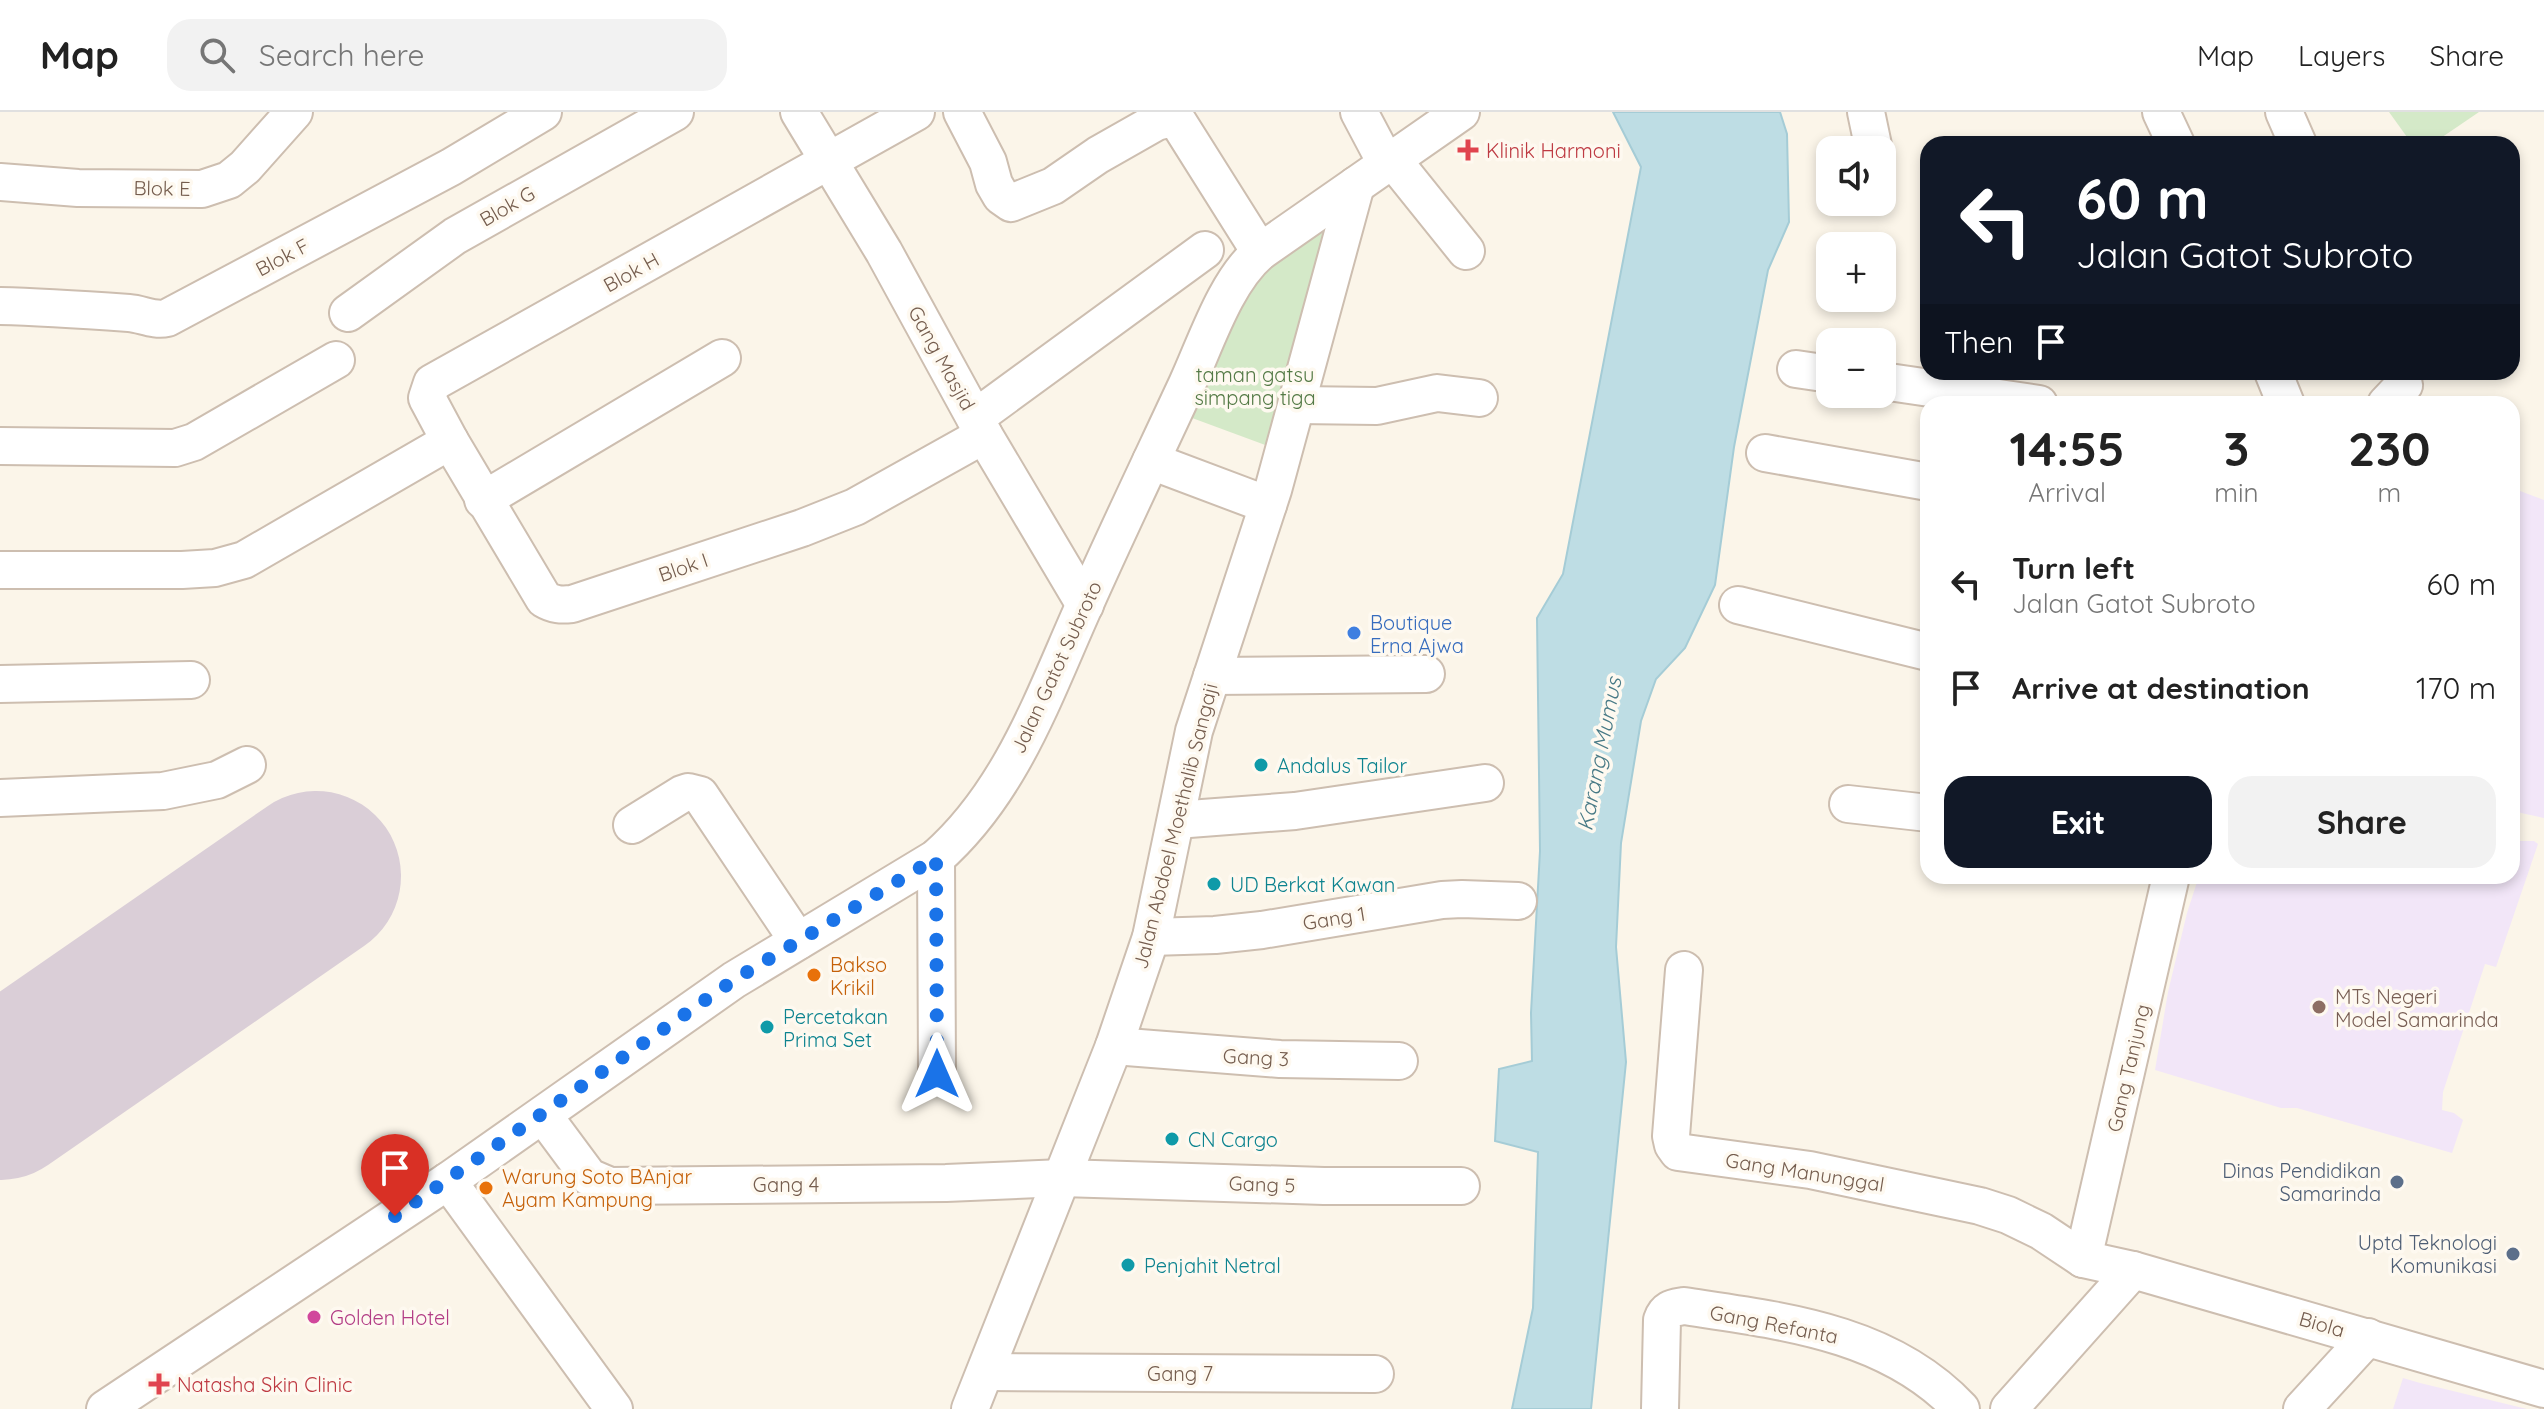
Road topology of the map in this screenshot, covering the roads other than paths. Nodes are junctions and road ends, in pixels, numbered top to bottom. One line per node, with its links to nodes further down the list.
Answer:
1 (294, 112): 18 (street, Blok E)
2 (543, 112): 23 (street, Blok F)
3 (675, 112): 24 (street, Blok G)
4 (799, 112): 17 (street, Gang Masjid)
5 (916, 112): 17 (street, Blok H)
6 (962, 112): 12 (street)
7 (1359, 112): 16 (street)
8 (1461, 112): 16 (street, Jalan Gatot Subroto)
9 (1866, 112): 13 (street)
10 (2161, 112): 14 (street)
11 (2284, 112): 15 (street)
12 (1171, 114): 22 (street)
13 (1871, 136)
14 (2172, 136)
15 (2294, 136)
16 (1397, 156): 19 (street, Jalan Gatot Subroto); 21 (street)
17 (830, 161): 27 (street, Blok H); 32 (street, Gang Masjid)
18 (0, 182)
19 (1356, 185): 22 (street, Jalan Gatot Subroto); 31 (street, Jalan Abdoel Moethalib Sangaji)
20 (1205, 250): 32 (street, Blok I)
21 (1466, 251)
22 (1260, 252): 36 (street, Jalan Gatot Subroto)
23 (0, 306)
24 (348, 313)
25 (722, 358): 38 (street)
26 (336, 360): 34 (street)
27 (432, 383): 33 (street, Blok I)
28 (1896, 383): 29 (street)
29 (1984, 396)
30 (1479, 398): 31 (street)
31 (1297, 405): 39 (street, Jalan Abdoel Moethalib Sangaji)
32 (980, 427): 38 (street, Blok I); 41 (street, Gang Masjid)
33 (450, 441): 38 (street, Blok I); 40 (street)
34 (0, 446)
35 (1765, 453): 37 (street)
36 (1151, 461): 39 (street); 41 (street, Jalan Gatot Subroto)
37 (1920, 481)
38 (483, 500)
39 (1268, 505): 45 (street, Jalan Abdoel Moethalib Sangaji)
40 (0, 570)
41 (1085, 605): 55 (street, Jalan Gatot Subroto)
42 (1738, 605): 43 (street)
43 (1920, 650)
44 (1426, 674): 45 (street)
45 (1212, 676): 53 (street, Jalan Abdoel Moethalib Sangaji)
46 (191, 680): 47 (street)
47 (0, 684)
48 (247, 765): 50 (street)
49 (1485, 783): 53 (street)
50 (0, 798)
51 (1848, 804): 52 (street)
52 (1920, 812)
53 (1176, 820): 58 (street, Jalan Abdoel Moethalib Sangaji)
54 (632, 825): 59 (street)
55 (936, 858): 59 (street, Jalan Gatot Subroto); 63 (street)
56 (2170, 884): 68 (street, Gang Tanjung)
57 (1518, 901): 58 (street, Gang 1)
58 (1151, 937): 61 (street, Jalan Abdoel Moethalib Sangaji)
59 (798, 941): 64 (street, Jalan Gatot Subroto)
60 (1684, 970): 68 (street, Gang Manunggal)
61 (1114, 1046): 62 (street, Gang 3); 65 (street, Jalan Abdoel Moethalib Sangaji)
62 (1399, 1061)
63 (937, 1074)
64 (543, 1115): 65 (street, Gang 4); 66 (street, Jalan Gatot Subroto)
65 (1062, 1178): 67 (street, Gang 5); 70 (street, Jalan Abdoel Moethalib Sangaji)
66 (448, 1181): 73 (street, Jalan Gatot Subroto); 74 (street)
67 (1461, 1186)
68 (2105, 1264): 69 (street, Biola); 78 (street)
69 (2368, 1337): 72 (street, Biola); 79 (street)
70 (986, 1372): 71 (street, Gang 7); 75 (street, Jalan Abdoel Moethalib Sangaji)
71 (1375, 1374)
72 (2544, 1389)
73 (105, 1409)
74 (614, 1409)
75 (970, 1409)
76 (1660, 1409): 77 (street, Gang Refanta)
77 (1961, 1409)
78 (2009, 1409)
79 (2302, 1409)

